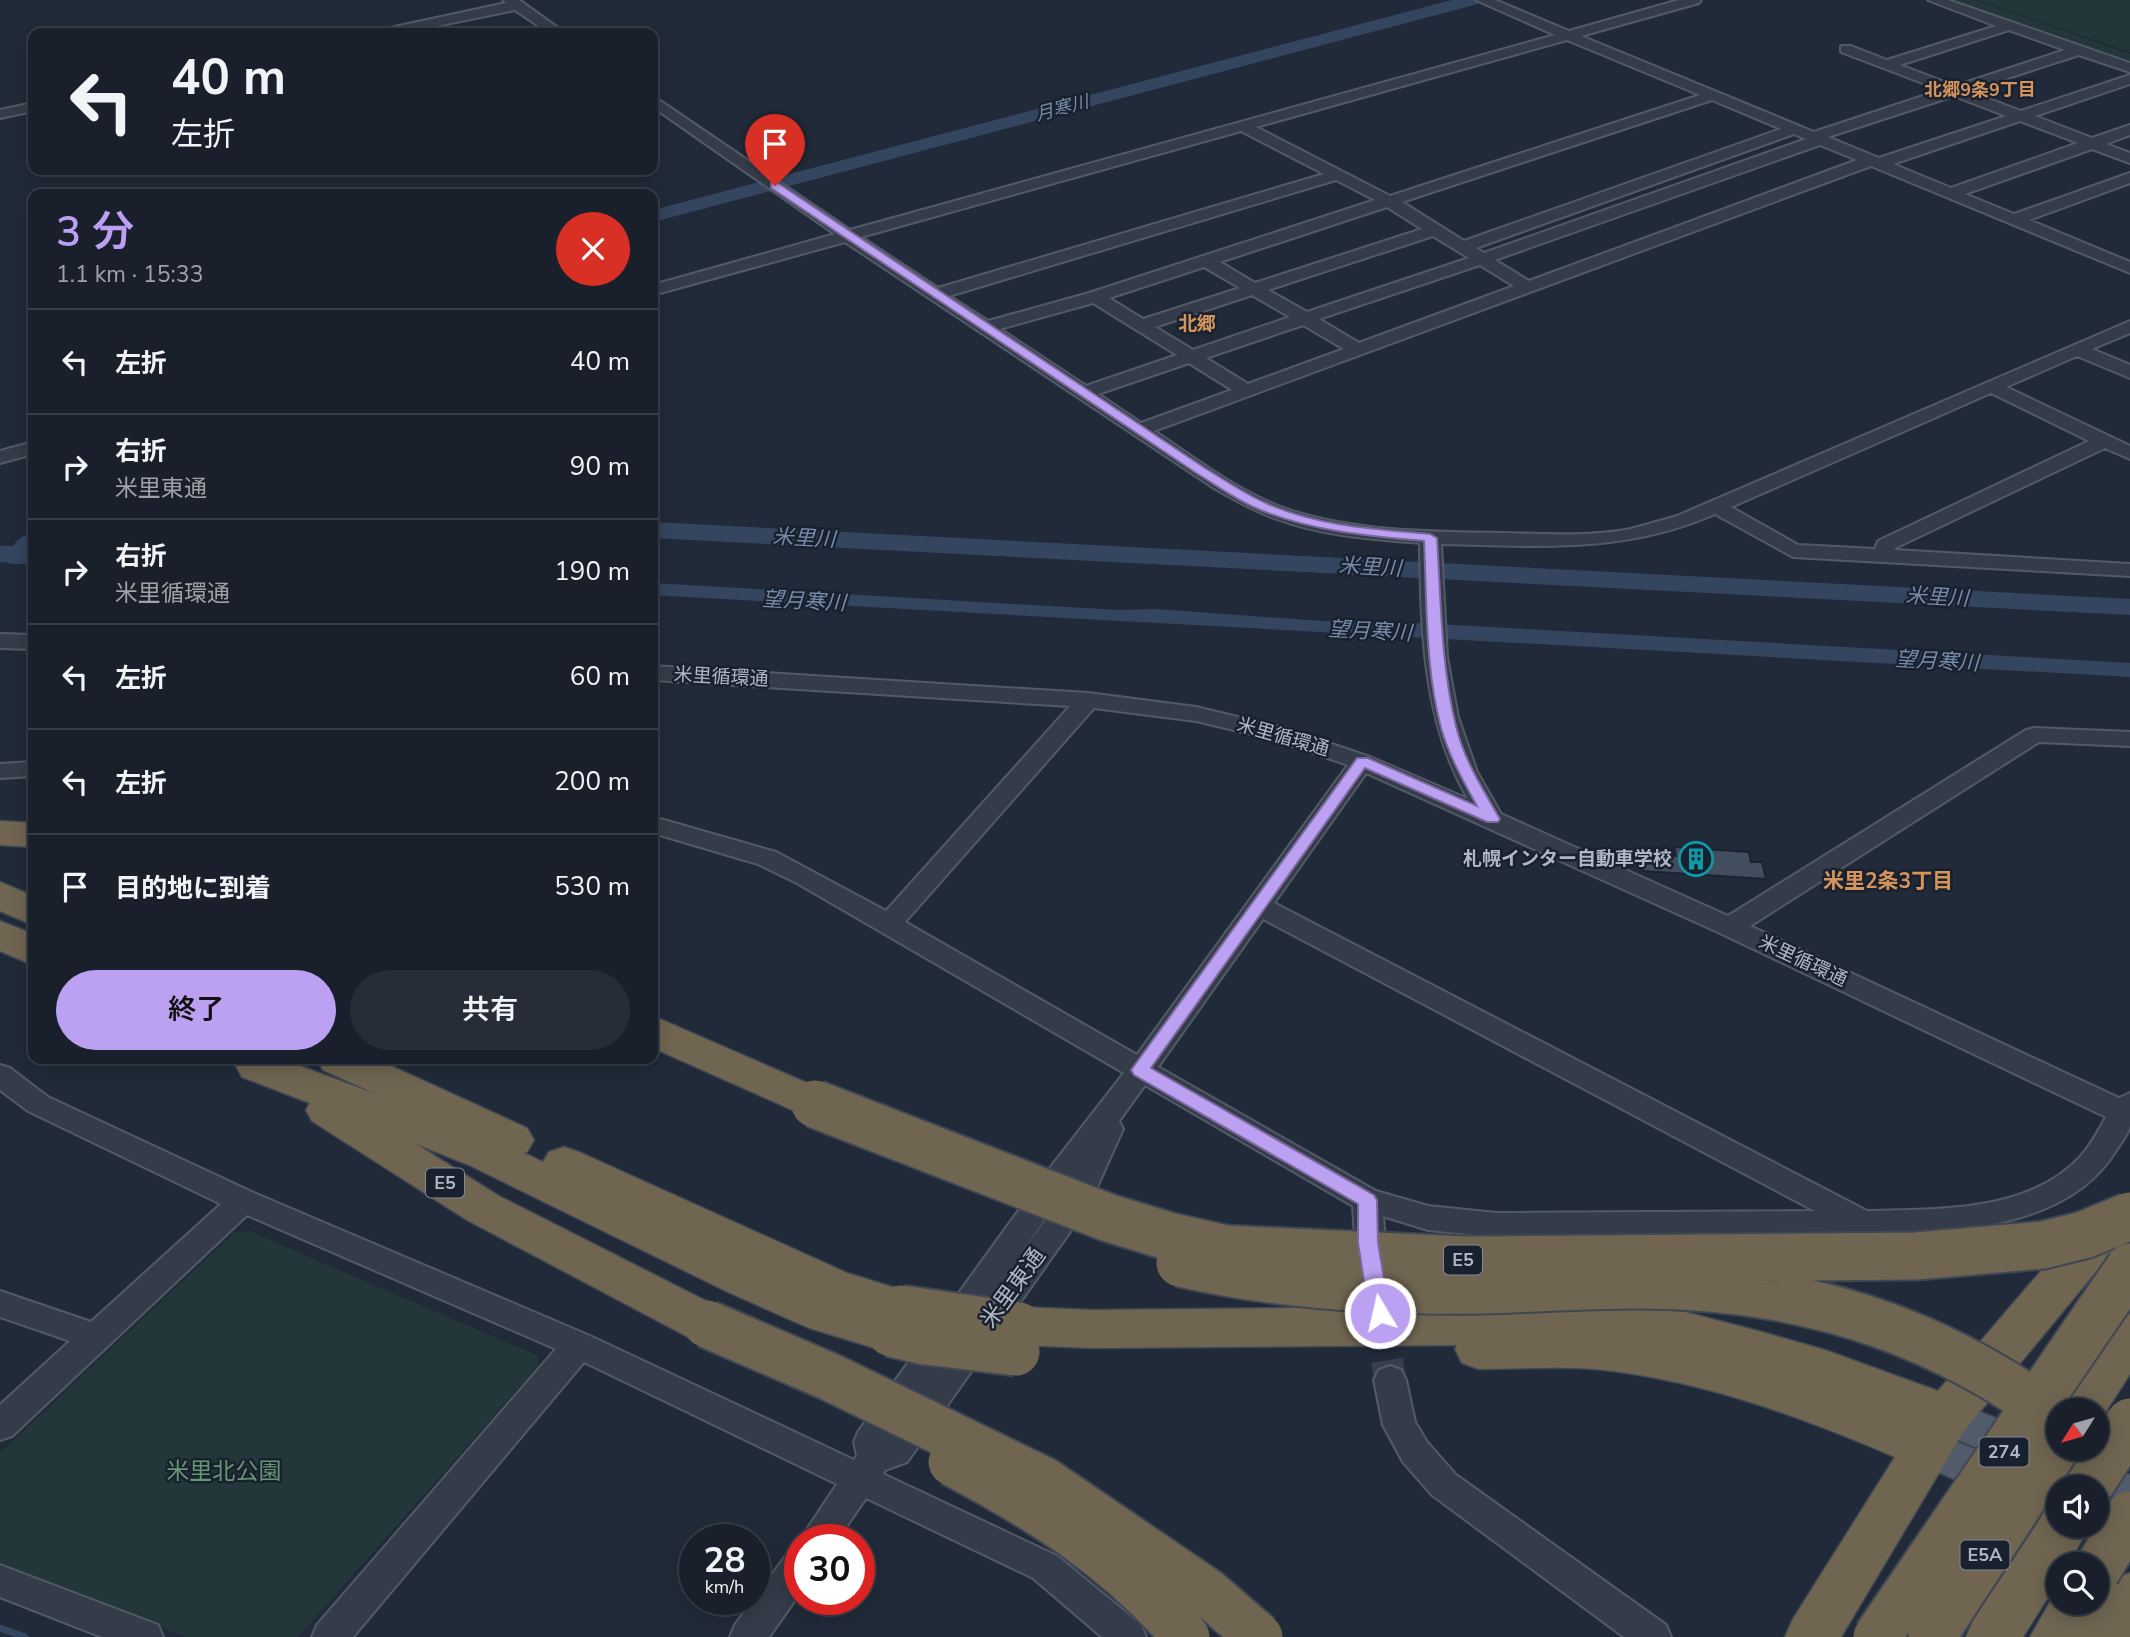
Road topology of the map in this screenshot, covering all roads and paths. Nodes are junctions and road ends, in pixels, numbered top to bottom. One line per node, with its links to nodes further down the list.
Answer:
1 (1483, 0): 8 (street)
2 (1694, 0): 8 (street)
3 (1935, 0): 5 (street)
4 (514, 3): 6 (street); 7 (street)
5 (2009, 26): 10 (street); 11 (street)
6 (406, 28)
7 (551, 28)
8 (1568, 35): 15 (street); 20 (street)
9 (1846, 48): 11 (street)
10 (2079, 50): 12 (street); 14 (street)
11 (1888, 65): 14 (street)
12 (2130, 68)
13 (2130, 79): 19 (street)
14 (1956, 90): 19 (street); 23 (street)
15 (1714, 95): 21 (street); 30 (street)
16 (658, 104): 33 (street)
17 (28, 108): 18 (street)
18 (0, 114)
19 (2023, 116): 24 (street); 26 (street)
20 (1245, 127): 27 (street); 33 (street)
21 (1795, 129): 23 (street); 35 (street)
22 (2130, 130): 24 (street)
23 (1816, 138): 26 (street); 37 (street)
24 (2094, 144): 25 (street); 29 (street)
25 (2130, 158)
26 (1874, 162): 29 (street); 40 (street)
27 (1338, 174): 30 (street); 43 (street)
28 (2130, 178): 31 (street)
29 (1951, 194): 31 (street)
30 (1390, 202): 32 (street); 38 (street)
31 (2014, 220): 36 (street)
32 (1435, 230): 35 (street); 42 (street)
33 (848, 236): 41 (street); 43 (street)
34 (2130, 246): 36 (street)
35 (1462, 247): 37 (street)
36 (2103, 257): 39 (street)
37 (1482, 259): 40 (street); 45 (street)
38 (1206, 261): 42 (street); 44 (street)
39 (2130, 268)
40 (1529, 288): 50 (street)
41 (658, 289)
42 (1254, 289): 45 (street); 46 (street)
43 (936, 294): 48 (street)
44 (1095, 297): 46 (street); 48 (street)
45 (1306, 319): 50 (street); 51 (street)
46 (1142, 324): 51 (street)
47 (2130, 326): 49 (street)
48 (986, 327): 55 (street)
49 (2077, 349): 52 (street); 53 (street)
50 (1359, 350): 54 (street)
51 (1190, 355): 54 (street); 55 (street)
52 (2130, 372)
53 (1990, 386): 57 (street); 61 (street)
54 (1247, 391): 56 (street)
55 (1083, 393): 56 (street)
56 (1139, 430): 62 (street)
57 (2105, 441): 59 (street); 63 (street)
58 (28, 449): 60 (street)
59 (2130, 453)
60 (0, 457)
61 (1715, 506): 62 (street); 63 (street)
62 (1430, 546): 73 (street)
63 (1885, 557): 64 (street)
64 (2130, 570)
65 (0, 641): 66 (street)
66 (28, 642)
67 (658, 673): 68 (street, 米里循環通)
68 (1088, 699): 70 (street, 米里循環通); 80 (street)
69 (2130, 739): 81 (street)
70 (1362, 761): 73 (street, 米里循環通); 78 (street, 米里東通)
71 (28, 769): 72 (street)
72 (0, 771)
73 (1492, 819): 81 (street, 米里循環通)
74 (658, 826): 80 (street)
75 (0, 833): 76 (highway)
76 (28, 835)
77 (0, 895): 79 (highway)
78 (1259, 905): 89 (street, 米里東通); 96 (street)
79 (28, 909)
80 (888, 925): 89 (street)
81 (1729, 927): 91 (street, 米里循環通)
82 (0, 934): 83 (highway)
83 (28, 948)
84 (658, 1033): 90 (highway, E5)
85 (253, 1064): 101 (highway, E5)
86 (255, 1064): 100 (highway)
87 (349, 1064): 100 (highway)
88 (0, 1075): 94 (street)
89 (1132, 1082): 93 (street); 112 (street, 米里東通)
90 (827, 1110): 95 (highway, E5, bridge); 107 (highway, bridge)
91 (2128, 1111): 96 (street)
92 (2130, 1199): 110 (highway)
93 (1367, 1200): 96 (street); 99 (street)
94 (243, 1201): 103 (street); 104 (street)
95 (2130, 1216)
96 (1863, 1223)
97 (2130, 1267): 134 (highway, 274, bridge)
98 (0, 1304): 103 (street)
99 (1380, 1313)
100 (896, 1321): 110 (highway, bridge)
101 (707, 1324): 130 (highway, bridge); 131 (highway, E5, bridge)
102 (2130, 1334): 106 (highway)
103 (97, 1337): 109 (street)
104 (579, 1345): 112 (street); 127 (street)
105 (1390, 1380): 132 (street)
106 (2088, 1398)
107 (2046, 1411)
108 (2130, 1422): 114 (highway, bridge)
109 (0, 1426)
110 (1937, 1432): 113 (main road); 115 (main road); 133 (highway)
111 (2100, 1461): 115 (highway)
112 (867, 1469): 117 (street, 米里東通); 129 (street)
113 (2052, 1473): 135 (highway, E5A, bridge)
114 (2096, 1475)
115 (2130, 1496)
116 (2130, 1515): 121 (highway, bridge)
117 (828, 1524)
118 (2109, 1524): 119 (main road)
119 (2130, 1533)
120 (2056, 1538): 136 (highway, E5A)
121 (2108, 1552)
122 (0, 1581): 126 (street)
123 (784, 1586): 128 (street)
124 (2130, 1597): 138 (highway)
125 (2071, 1615): 137 (highway)
126 (145, 1637)
127 (330, 1637)
128 (748, 1637)
129 (1128, 1637)
130 (1186, 1637)
131 (1259, 1637)
132 (1653, 1637)
133 (1812, 1637)
134 (1877, 1637)
135 (1932, 1637)
136 (1993, 1637)
137 (2057, 1637)
138 (2105, 1637)

